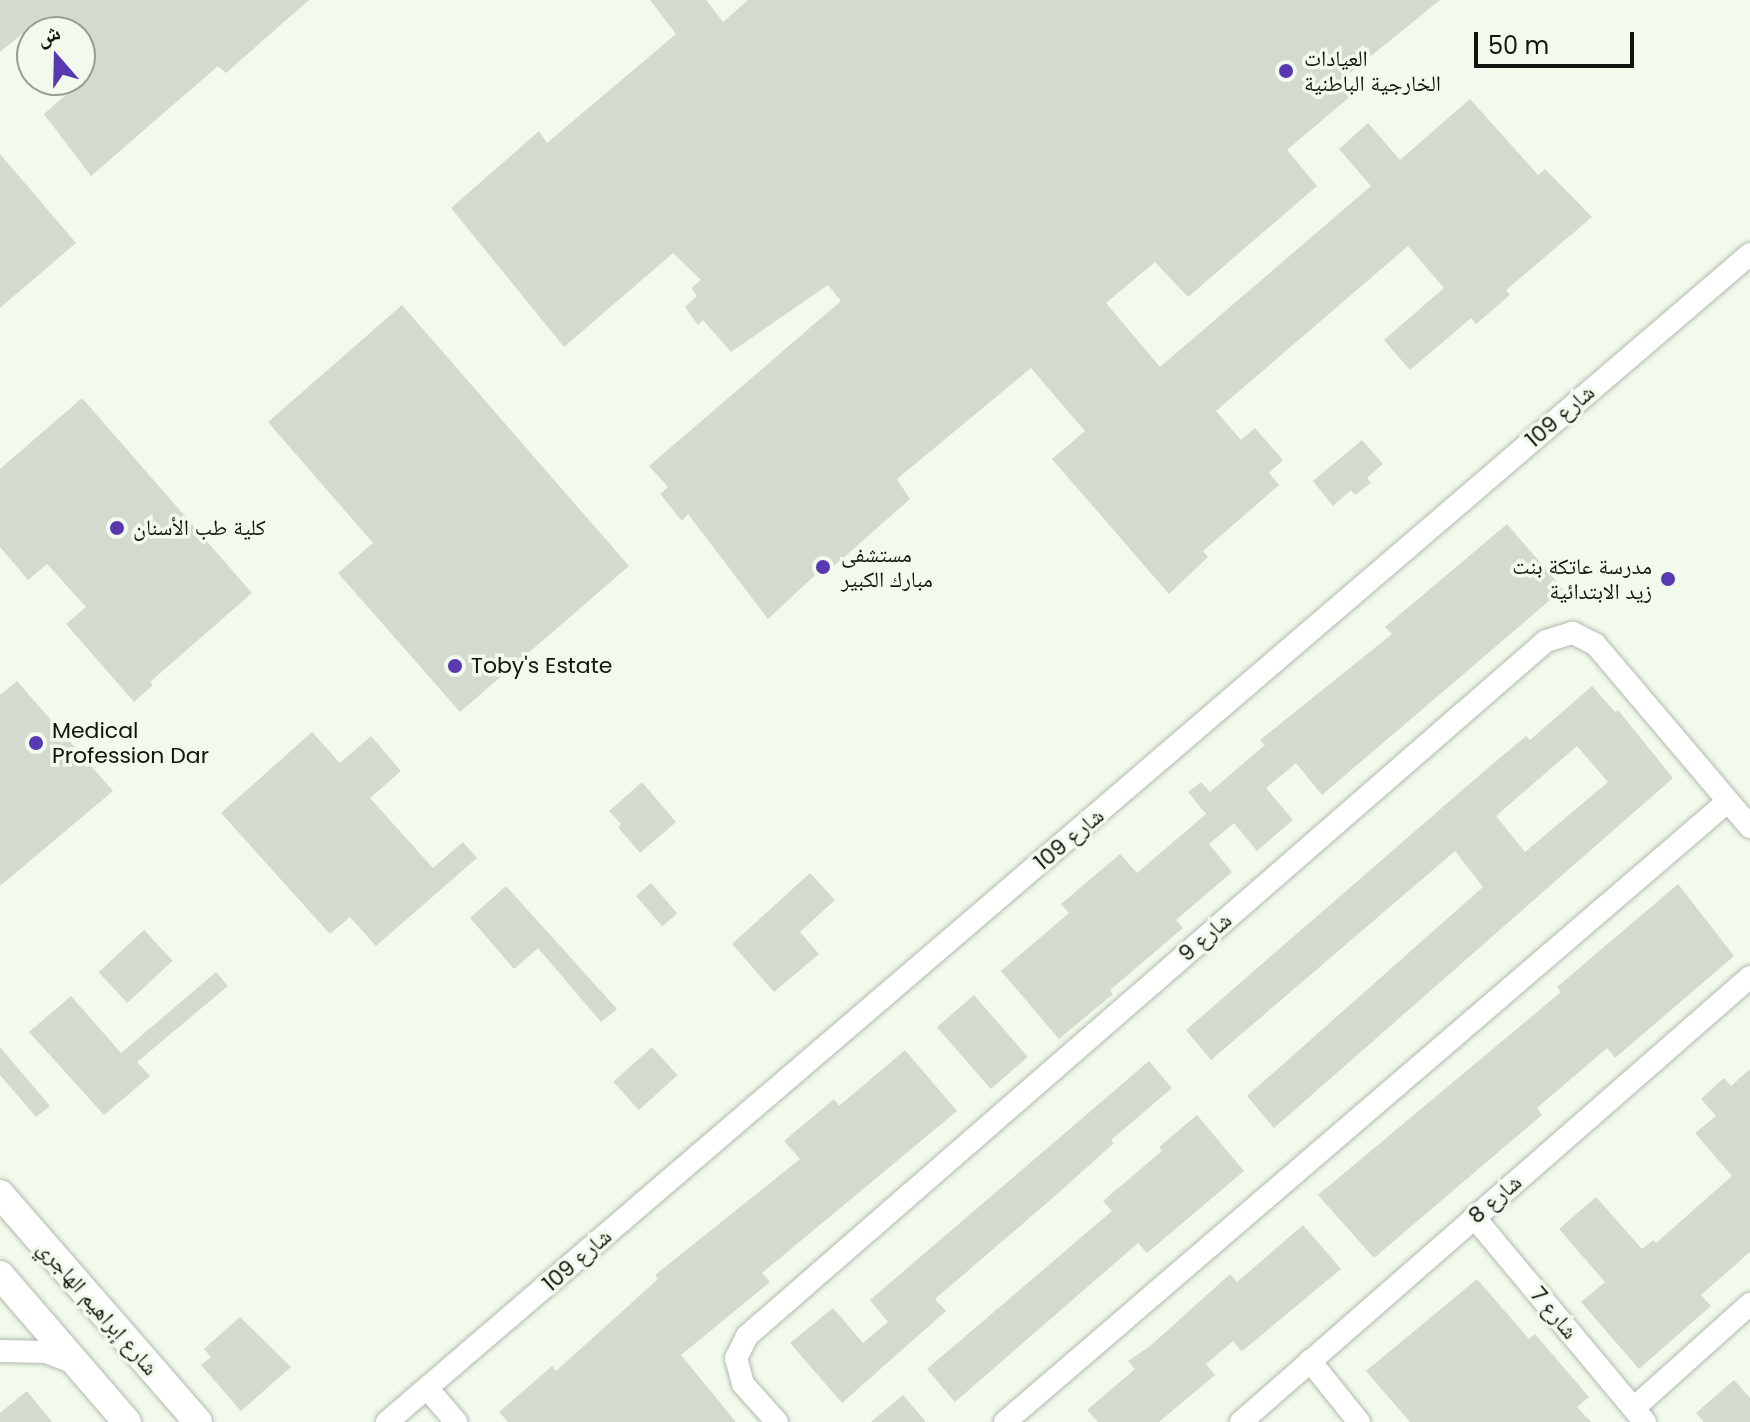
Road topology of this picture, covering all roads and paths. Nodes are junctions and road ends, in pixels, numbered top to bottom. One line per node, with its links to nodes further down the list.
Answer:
1 (1750, 254): 12 (street, شارع 109)
2 (1727, 802): 3 (street, شارع 9); 18 (street, شارع 9); 19 (street)
3 (1750, 827)
4 (1750, 977): 6 (street, شارع 8)
5 (0, 1194): 15 (main road, شارع إبراهيم الهاجري)
6 (1474, 1217): 10 (street, شارع 8); 13 (street, شارع 7)
7 (0, 1275): 11 (main road)
8 (1750, 1304): 13 (street, شارع 7)
9 (0, 1351): 11 (street)
10 (1310, 1361): 20 (street, شارع 8); 21 (street)
11 (75, 1363): 14 (main road)
12 (427, 1388): 16 (street, شارع 109); 17 (street)
13 (1640, 1415)
14 (127, 1422)
15 (198, 1422)
16 (387, 1422)
17 (456, 1422)
18 (777, 1422)
19 (1005, 1422)
20 (1241, 1422)
21 (1359, 1422)

